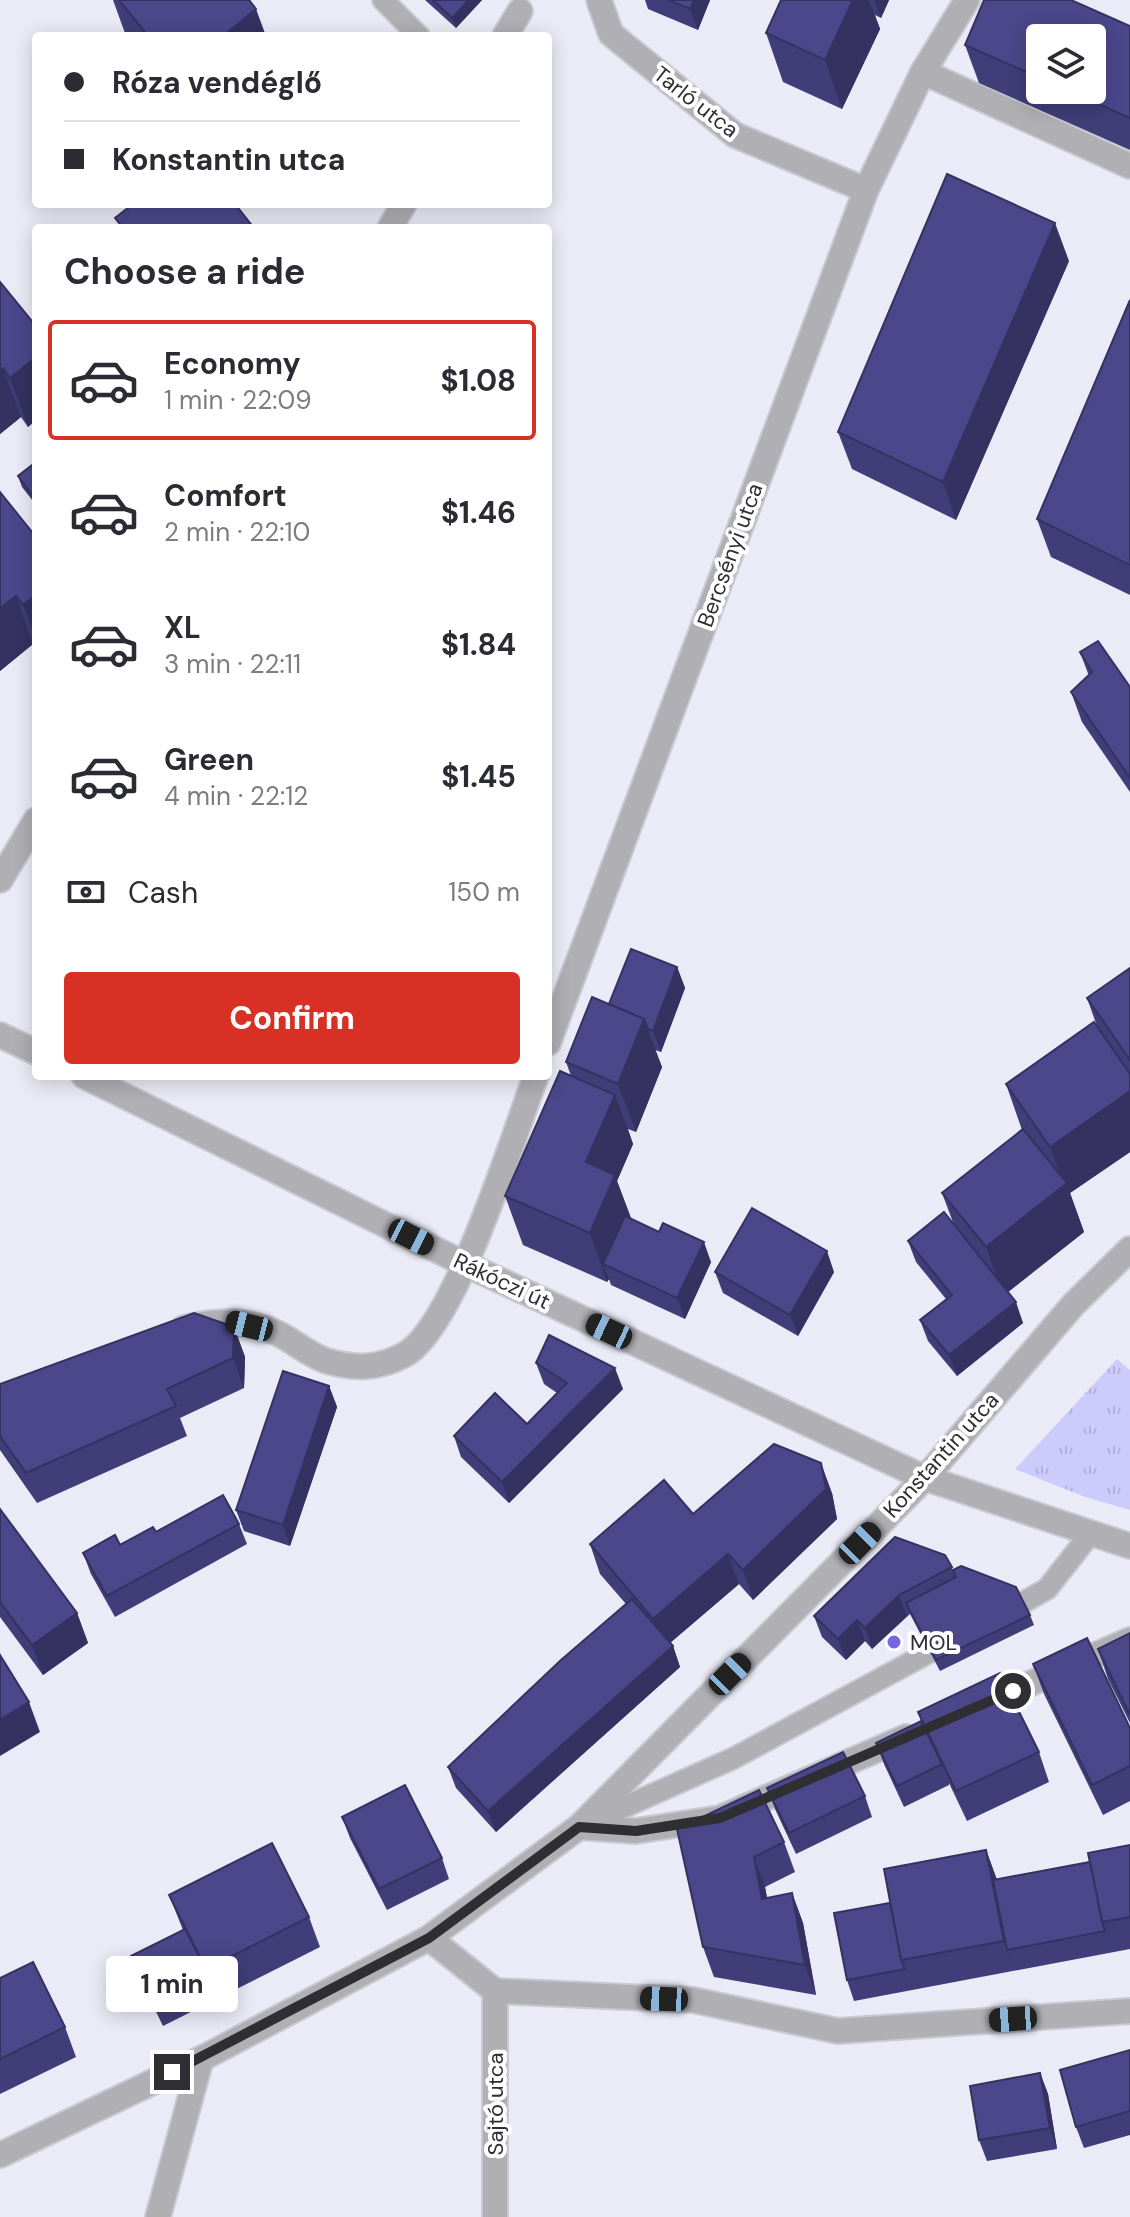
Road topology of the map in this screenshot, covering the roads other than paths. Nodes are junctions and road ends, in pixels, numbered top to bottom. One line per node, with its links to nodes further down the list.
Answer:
1 (383, 0): 5 (lane)
2 (599, 0): 9 (street, Tarló utca)
3 (967, 0): 7 (street, Bercsényi utca)
4 (520, 11): 6 (street)
5 (415, 32)
6 (507, 32)
7 (923, 72): 8 (street); 9 (street, Bercsényi utca)
8 (1130, 166)
9 (866, 190): 12 (street, Bercsényi utca)
10 (32, 827): 11 (street)
11 (0, 880)
12 (552, 1032)
13 (0, 1035): 14 (street)
14 (32, 1050)
15 (92, 1080): 18 (street, Rákóczi út)
16 (534, 1080): 18 (street)
17 (1130, 1249): 20 (street, Konstantin utca)
18 (465, 1264): 19 (street); 20 (street, Rákóczi út)
19 (162, 1333)
20 (925, 1478): 21 (street, Rákóczi út); 28 (street, Konstantin utca)
21 (1091, 1533): 22 (street, Rákóczi út); 23 (lane)
22 (1130, 1546)
23 (1022, 1603)
24 (1130, 1640): 26 (street)
25 (930, 1652): 28 (lane)
26 (954, 1716)
27 (925, 1729): 28 (street)
28 (579, 1827): 29 (street, Konstantin utca)
29 (429, 1938): 30 (street); 32 (street, Konstantin utca)
30 (495, 1991): 31 (street); 35 (street, Sajtó utca)
31 (1130, 2011)
32 (201, 2059): 33 (street, Konstantin utca); 34 (street)
33 (0, 2155)
34 (158, 2217)
35 (495, 2217)

